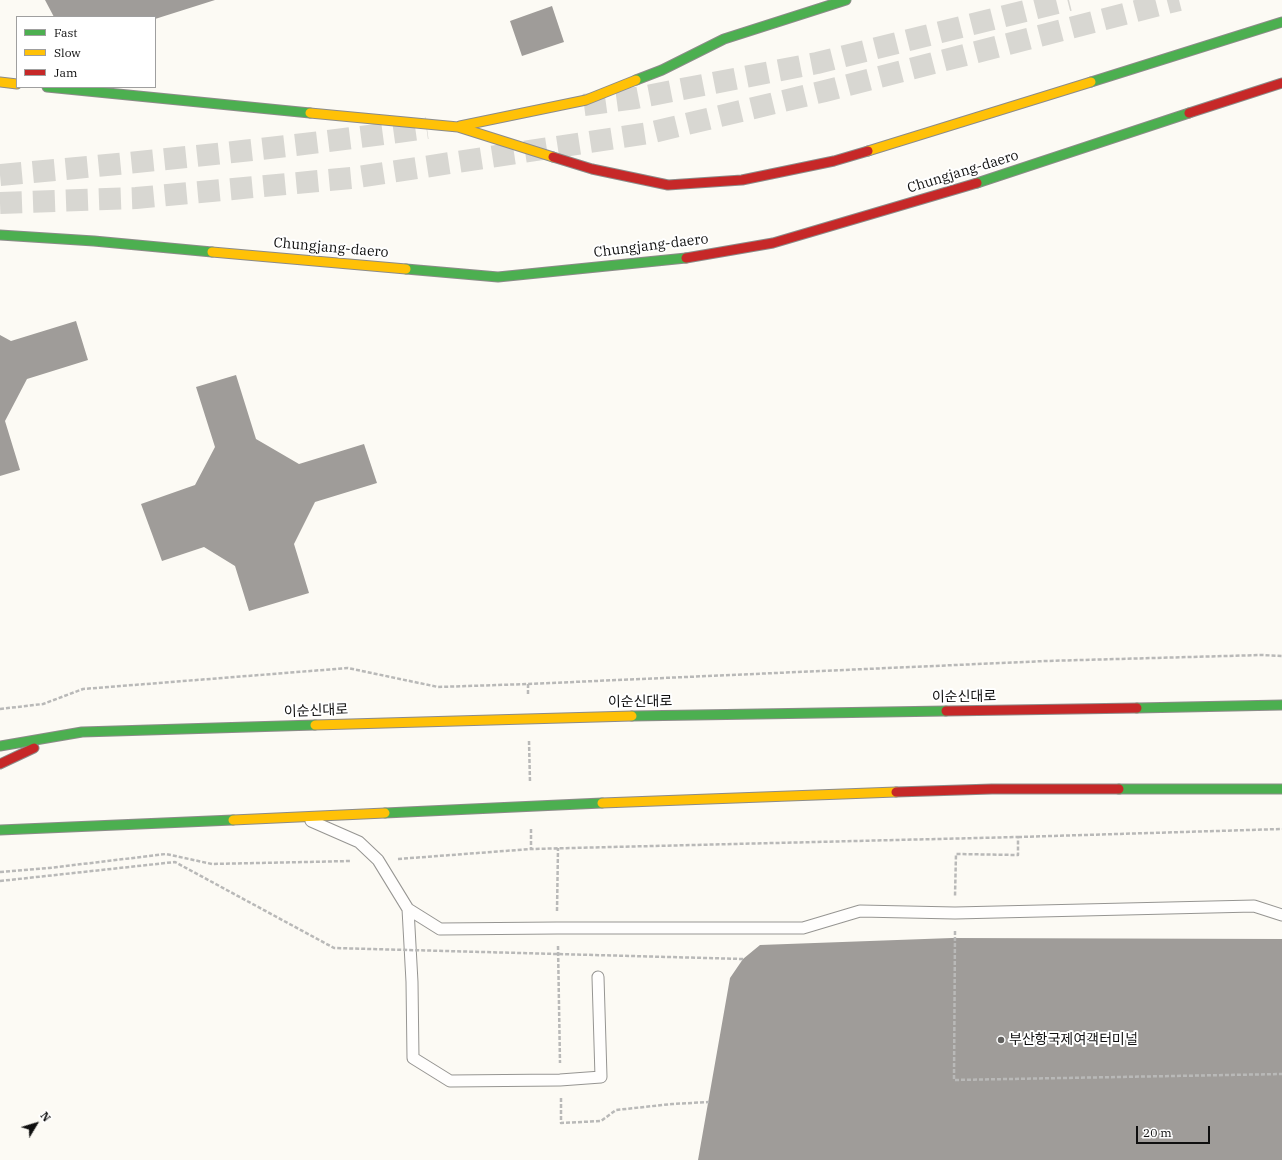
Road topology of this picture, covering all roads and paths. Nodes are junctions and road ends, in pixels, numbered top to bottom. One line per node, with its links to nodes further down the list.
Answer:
1 (846, 0): 7 (street)
2 (1282, 22): 7 (street)
3 (0, 82): 5 (street)
4 (1282, 83): 8 (street, Chungjang-daero)
5 (16, 84)
6 (57, 88): 7 (street)
7 (458, 127)
8 (0, 235)
9 (1282, 656): 10 (path)
10 (528, 684): 12 (path); 13 (path)
11 (1282, 705): 13 (street, 이순신대로)
12 (0, 709)
13 (528, 718): 14 (street, 이순신대로); 18 (path)
14 (56, 737): 15 (street, 이순신대로); 16 (street)
15 (0, 746)
16 (0, 764)
17 (1282, 789): 18 (street)
18 (531, 805): 19 (street); 26 (path)
19 (303, 817): 23 (street); 28 (lane)
20 (0, 824): 23 (street)
21 (1282, 829): 24 (path)
22 (0, 830): 23 (street)
23 (11, 830)
24 (1018, 837)
25 (558, 848): 30 (path)
26 (531, 849)
27 (0, 881): 31 (path, bridge)
28 (408, 909): 30 (lane); 33 (lane)
29 (1282, 915): 30 (lane)
30 (557, 928): 33 (path)
31 (743, 959)
32 (598, 977): 33 (lane)
33 (560, 1080): 34 (path)
34 (709, 1102)

